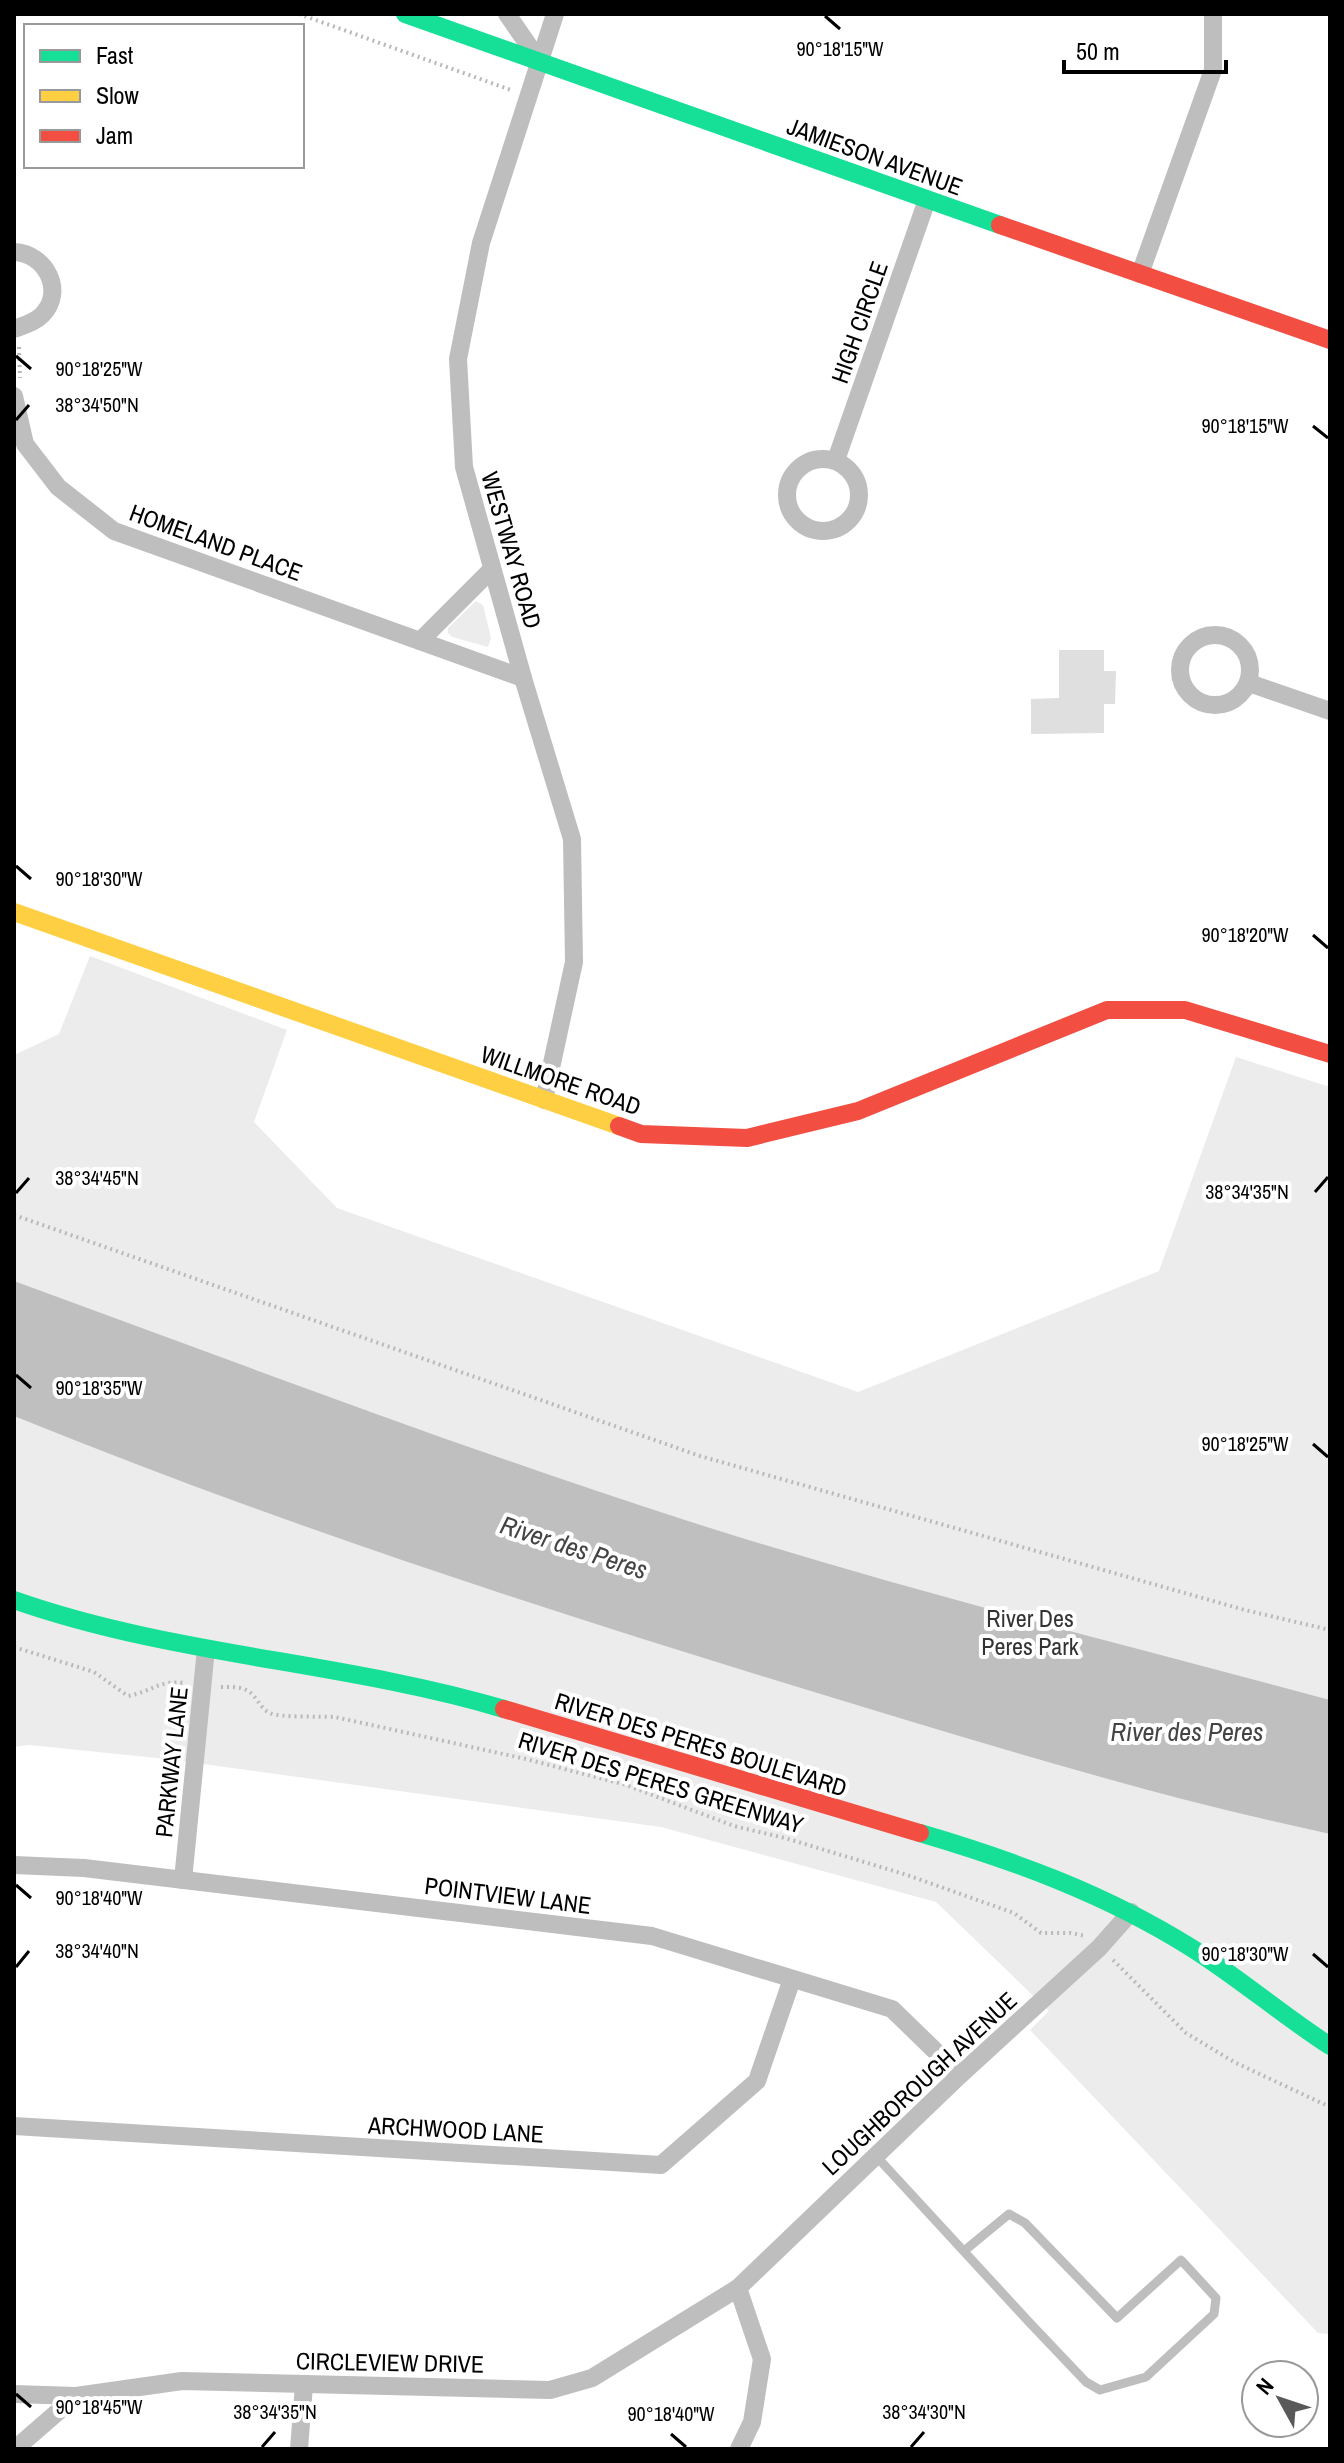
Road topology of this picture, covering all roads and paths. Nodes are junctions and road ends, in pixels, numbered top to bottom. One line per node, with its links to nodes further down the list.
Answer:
1 (299, 14): 7 (path)
2 (405, 14): 6 (main road, JAMIESON AVENUE)
3 (507, 14): 6 (street)
4 (555, 14): 6 (street, WESTWAY ROAD)
5 (1213, 14): 10 (street)
6 (540, 62): 8 (main road, JAMIESON AVENUE); 15 (street, WESTWAY ROAD)
7 (522, 93)
8 (927, 200): 10 (main road, JAMIESON AVENUE); 14 (street, HIGH CIRCLE)
9 (14, 252): 11 (street)
10 (1140, 274): 12 (main road, JAMIESON AVENUE)
11 (16, 332): 13 (path)
12 (1330, 340)
13 (18, 392): 16 (street, HOMELAND PLACE)
14 (836, 460): 14 (street)
15 (492, 569): 16 (street); 17 (street, WESTWAY ROAD)
16 (420, 641): 17 (street, HOMELAND PLACE)
17 (523, 678): 22 (street, WESTWAY ROAD)
18 (1249, 683): 19 (street)
19 (1330, 711)
20 (14, 912): 22 (main road, WILLMORE ROAD)
21 (1330, 1054): 22 (main road, WILLMORE ROAD)
22 (544, 1100)
23 (14, 1215): 25 (path)
24 (14, 1600): 27 (main road, RIVER DES PERES BOULEVARD)
25 (1330, 1630)
26 (14, 1647): 28 (path)
27 (206, 1649): 31 (street, PARKWAY LANE); 32 (main road, RIVER DES PERES BOULEVARD)
28 (187, 1683)
29 (222, 1687): 33 (path, RIVER DES PERES GREENWAY)
30 (14, 1865): 31 (street, POINTVIEW LANE)
31 (183, 1880): 35 (street, POINTVIEW LANE)
32 (1131, 1912): 36 (main road, RIVER DES PERES BOULEVARD); 37 (street, LOUGHBOROUGH AVENUE)
33 (1085, 1936)
34 (1112, 1958): 38 (path)
35 (792, 1979): 37 (street, POINTVIEW LANE); 39 (street, ARCHWOOD LANE)
36 (1330, 2046)
37 (960, 2075): 40 (street, LOUGHBOROUGH AVENUE)
38 (1330, 2107)
39 (14, 2126)
40 (876, 2156): 41 (lane); 42 (street, LOUGHBOROUGH AVENUE)
41 (964, 2251): 41 (lane)
42 (738, 2288): 43 (street, CIRCLEVIEW DRIVE); 48 (street)
43 (304, 2385): 45 (street, CIRCLEVIEW DRIVE); 47 (street)
44 (14, 2394): 45 (street, CIRCLEVIEW DRIVE)
45 (76, 2396): 46 (street)
46 (15, 2449)
47 (299, 2449)
48 (739, 2449)

